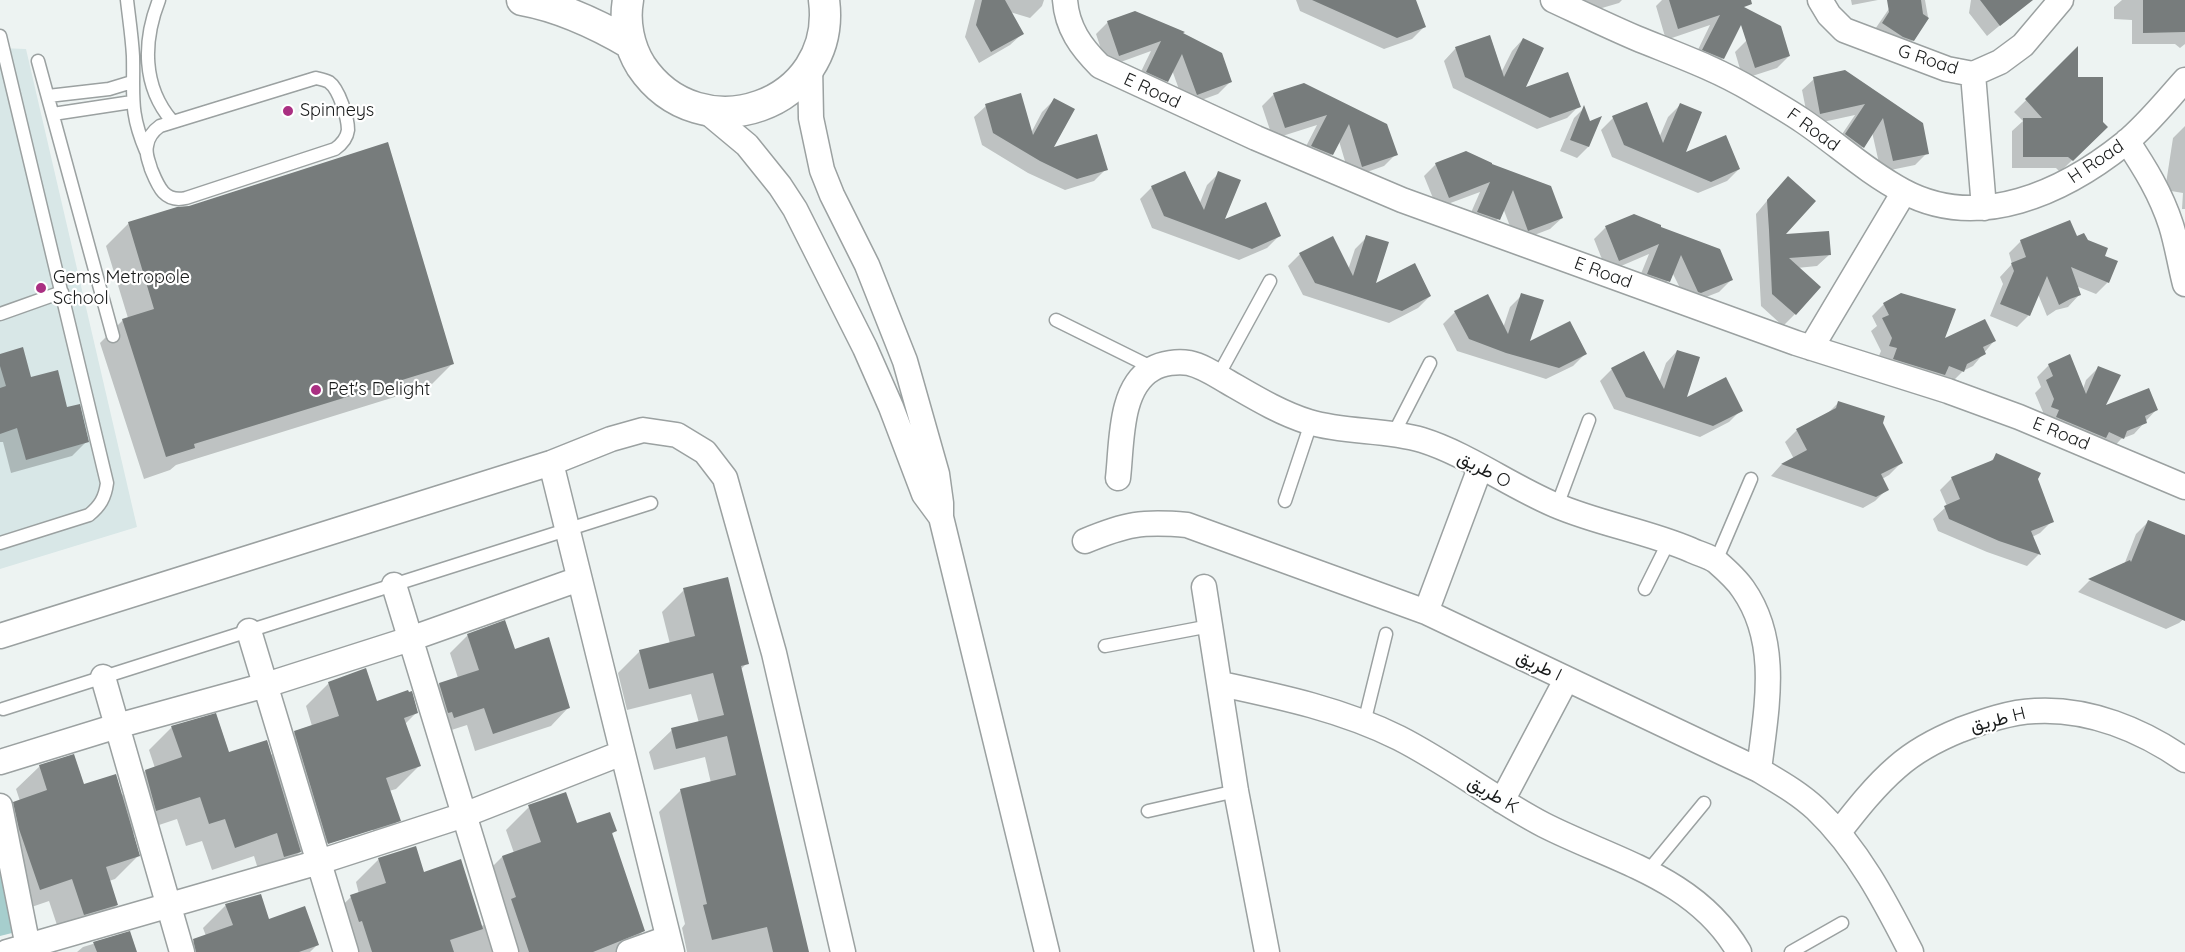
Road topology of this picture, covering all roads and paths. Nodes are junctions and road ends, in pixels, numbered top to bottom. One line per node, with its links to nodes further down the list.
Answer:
1 (127, 0): 13 (lane)
2 (159, 0): 12 (lane)
3 (522, 0): 11 (street)
4 (628, 0): 11 (street)
5 (824, 0): 15 (street)
6 (1065, 0): 35 (street, E Road)
7 (1553, 0): 27 (street, F Road)
8 (1821, 0): 17 (street, G Road)
9 (2061, 0): 17 (street, G Road)
10 (0, 36): 16 (lane)
11 (631, 44): 22 (street)
12 (147, 54): 13 (lane); 24 (lane)
13 (133, 55): 19 (lane)
14 (38, 61): 20 (lane)
15 (810, 65): 22 (street); 50 (street)
16 (4, 73): 31 (lane)
17 (1973, 74): 28 (street)
18 (2185, 80): 25 (street, H Road)
19 (132, 82): 20 (lane); 21 (lane)
20 (48, 96): 23 (lane)
21 (132, 102): 23 (lane); 26 (lane)
22 (705, 111): 50 (street)
23 (53, 114): 34 (lane)
24 (172, 121): 26 (lane); 26 (lane)
25 (2127, 141): 28 (street, H Road); 30 (street)
26 (146, 151)
27 (1904, 192): 28 (street, H Road); 35 (street)
28 (1984, 208)
29 (1270, 281): 38 (lane)
30 (2185, 284)
31 (62, 292): 32 (lane); 54 (lane)
32 (0, 314)
33 (1056, 320): 37 (lane)
34 (113, 336)
35 (1810, 348): 46 (street, E Road)
36 (1430, 363): 41 (lane)
37 (1153, 368): 38 (street, طريق O); 44 (street)
38 (1218, 376): 40 (street, طريق O)
39 (1589, 420): 49 (lane)
40 (1311, 423): 41 (street, طريق O); 47 (lane)
41 (1394, 433): 43 (street, طريق O)
42 (551, 463): 51 (street); 64 (street); 95 (street)
43 (1480, 468): 49 (street, طريق O); 60 (street)
44 (1118, 478)
45 (1751, 479): 55 (lane)
46 (2185, 487)
47 (1285, 501)
48 (651, 503): 51 (lane)
49 (1557, 506): 53 (street, طريق O)
50 (941, 517): 96 (street)
51 (567, 530): 56 (street); 57 (lane)
52 (1085, 541): 60 (street, طريق I)
53 (1669, 541): 55 (street, طريق O); 59 (lane)
54 (0, 543)
55 (1716, 561): 77 (street, طريق O)
56 (579, 579): 65 (street); 74 (street)
57 (394, 585): 62 (lane); 65 (street)
58 (1204, 587): 61 (street)
59 (1645, 589)
60 (1426, 612): 68 (street, طريق I)
61 (1210, 626): 66 (lane); 69 (street)
62 (249, 631): 67 (lane); 70 (street)
63 (1386, 634): 72 (lane)
64 (0, 636)
65 (410, 639): 70 (street); 83 (street)
66 (1105, 646)
67 (103, 677): 71 (lane); 73 (street)
68 (1566, 680): 77 (street, طريق I); 79 (street)
69 (1221, 684): 72 (street, طريق K); 78 (street)
70 (266, 685): 73 (street); 85 (street)
71 (3, 709)
72 (1364, 723): 79 (street, طريق K)
73 (117, 726): 76 (street); 87 (street)
74 (622, 753): 83 (street); 89 (street)
75 (2185, 760): 84 (street, طريق H)
76 (0, 762)
77 (1759, 770): 84 (street, طريق I)
78 (1236, 790): 82 (lane); 97 (street)
79 (1502, 801): 86 (street, طريق K)
80 (1704, 803): 86 (lane)
81 (0, 806): 90 (street)
82 (1148, 811)
83 (464, 815): 85 (street); 93 (street)
84 (1839, 832): 100 (street, طريق I)
85 (319, 862): 87 (street); 92 (street)
86 (1648, 871): 98 (street, طريق K)
87 (168, 905): 90 (street); 91 (street)
88 (1842, 923): 99 (lane)
89 (670, 945): 94 (street)
90 (21, 950)
91 (182, 952)
92 (346, 952)
93 (506, 952)
94 (629, 952)
95 (843, 952)
96 (1047, 952)
97 (1267, 952)
98 (1739, 952)
99 (1791, 952)
100 (1911, 952)

